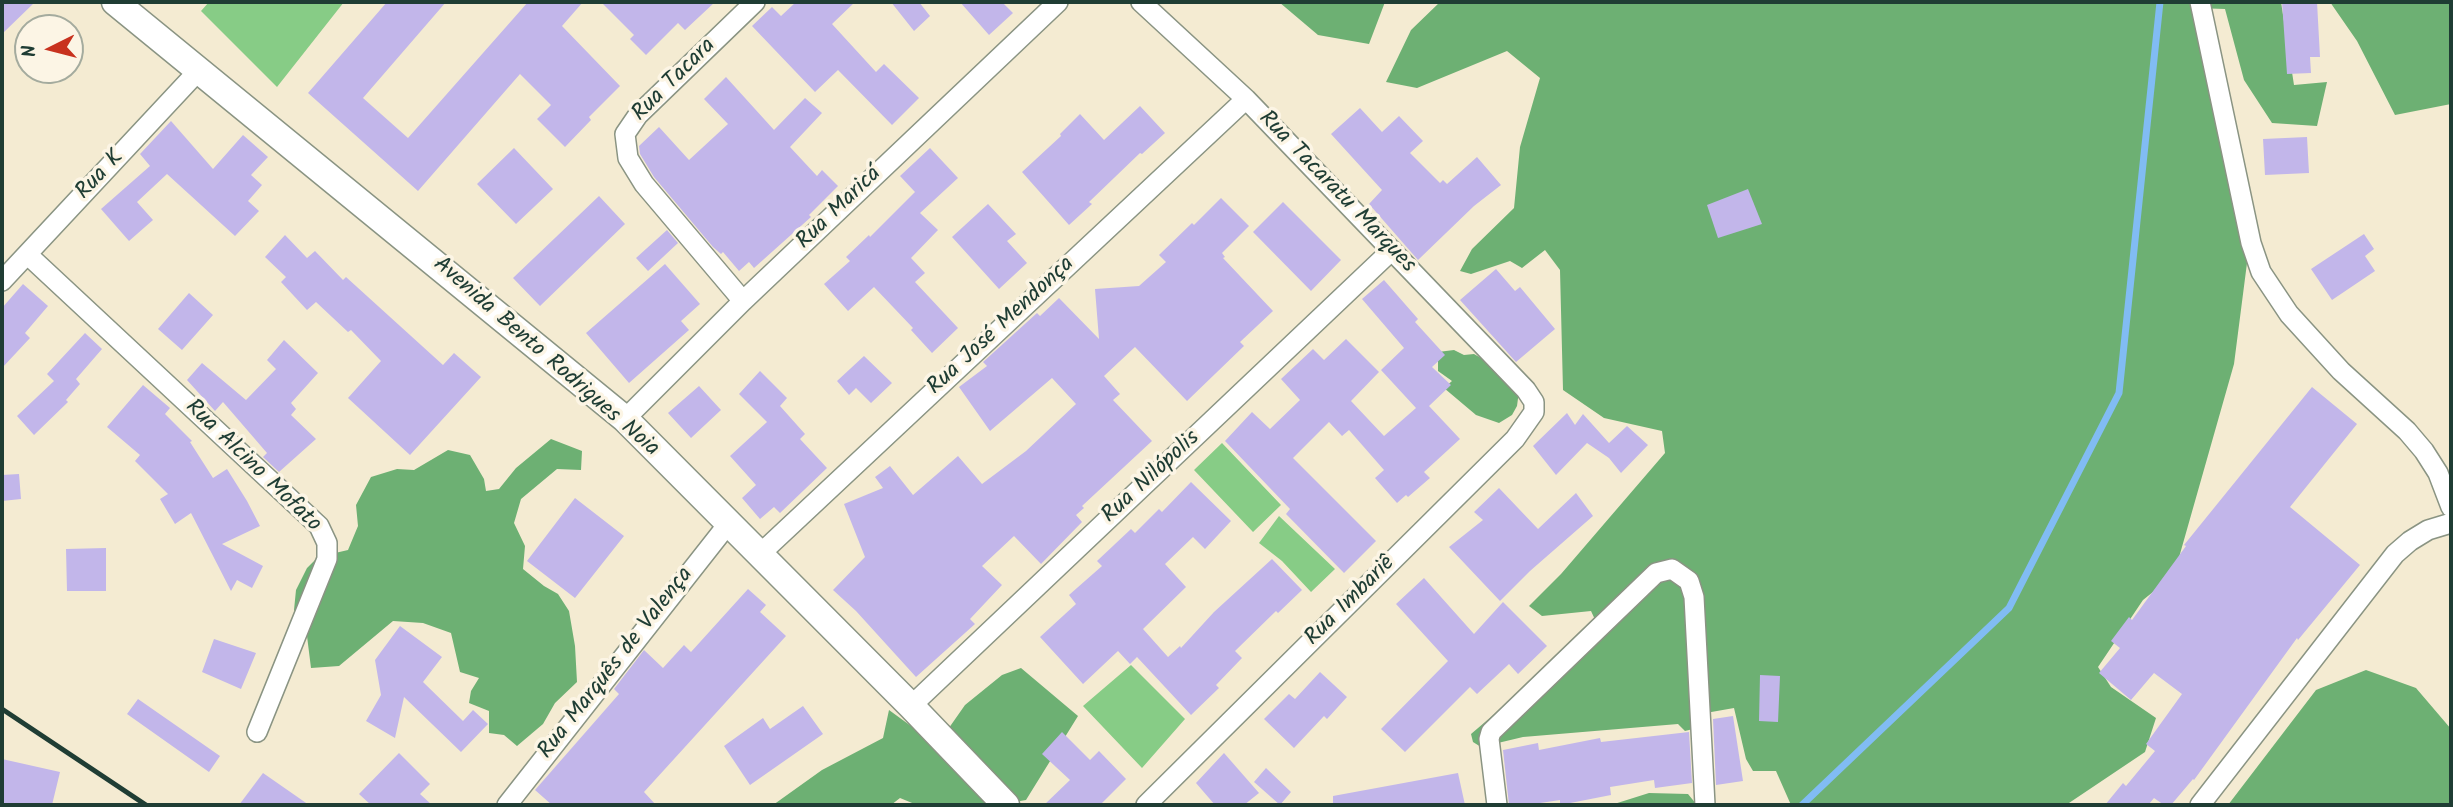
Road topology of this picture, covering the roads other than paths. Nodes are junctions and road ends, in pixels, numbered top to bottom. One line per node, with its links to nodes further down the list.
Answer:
1 (115, 2): 6 (street, Avenida Bento Rodrigues Noia)
2 (755, 2): 11 (street, Rua Tacara)
3 (1058, 2): 11 (street, Rua Maricá)
4 (1141, 2): 7 (street, Rua Tacaratu Marques)
5 (2200, 2): 14 (street)
6 (200, 69): 9 (street, Rua K); 13 (street, Avenida Bento Rodrigues Noia)
7 (1246, 99): 8 (street, Rua Tacaratu Marques); 17 (street, Rua José Mendonça)
8 (1392, 250): 12 (street, Rua Tacaratu Marques); 18 (street, Rua Nilópolis)
9 (28, 255): 10 (street, Rua K); 19 (street, Rua Alcino Mofato)
10 (2, 281)
11 (743, 301): 13 (street, Rua Maricá)
12 (1526, 390): 22 (street, Rua Imbariê)
13 (625, 419): 16 (street, Avenida Bento Rodrigues Noia)
14 (2451, 507)
15 (2451, 523): 25 (street)
16 (728, 524): 17 (street, Avenida Bento Rodrigues Noia); 20 (street, Rua Marquês de Valença)
17 (759, 555): 18 (street, Avenida Bento Rodrigues Noia)
18 (912, 706): 21 (street, Avenida Bento Rodrigues Noia)
19 (257, 732)
20 (507, 805)
21 (1006, 805)
22 (1146, 805)
23 (1497, 805): 24 (street)
24 (1705, 805)
25 (2200, 805)

